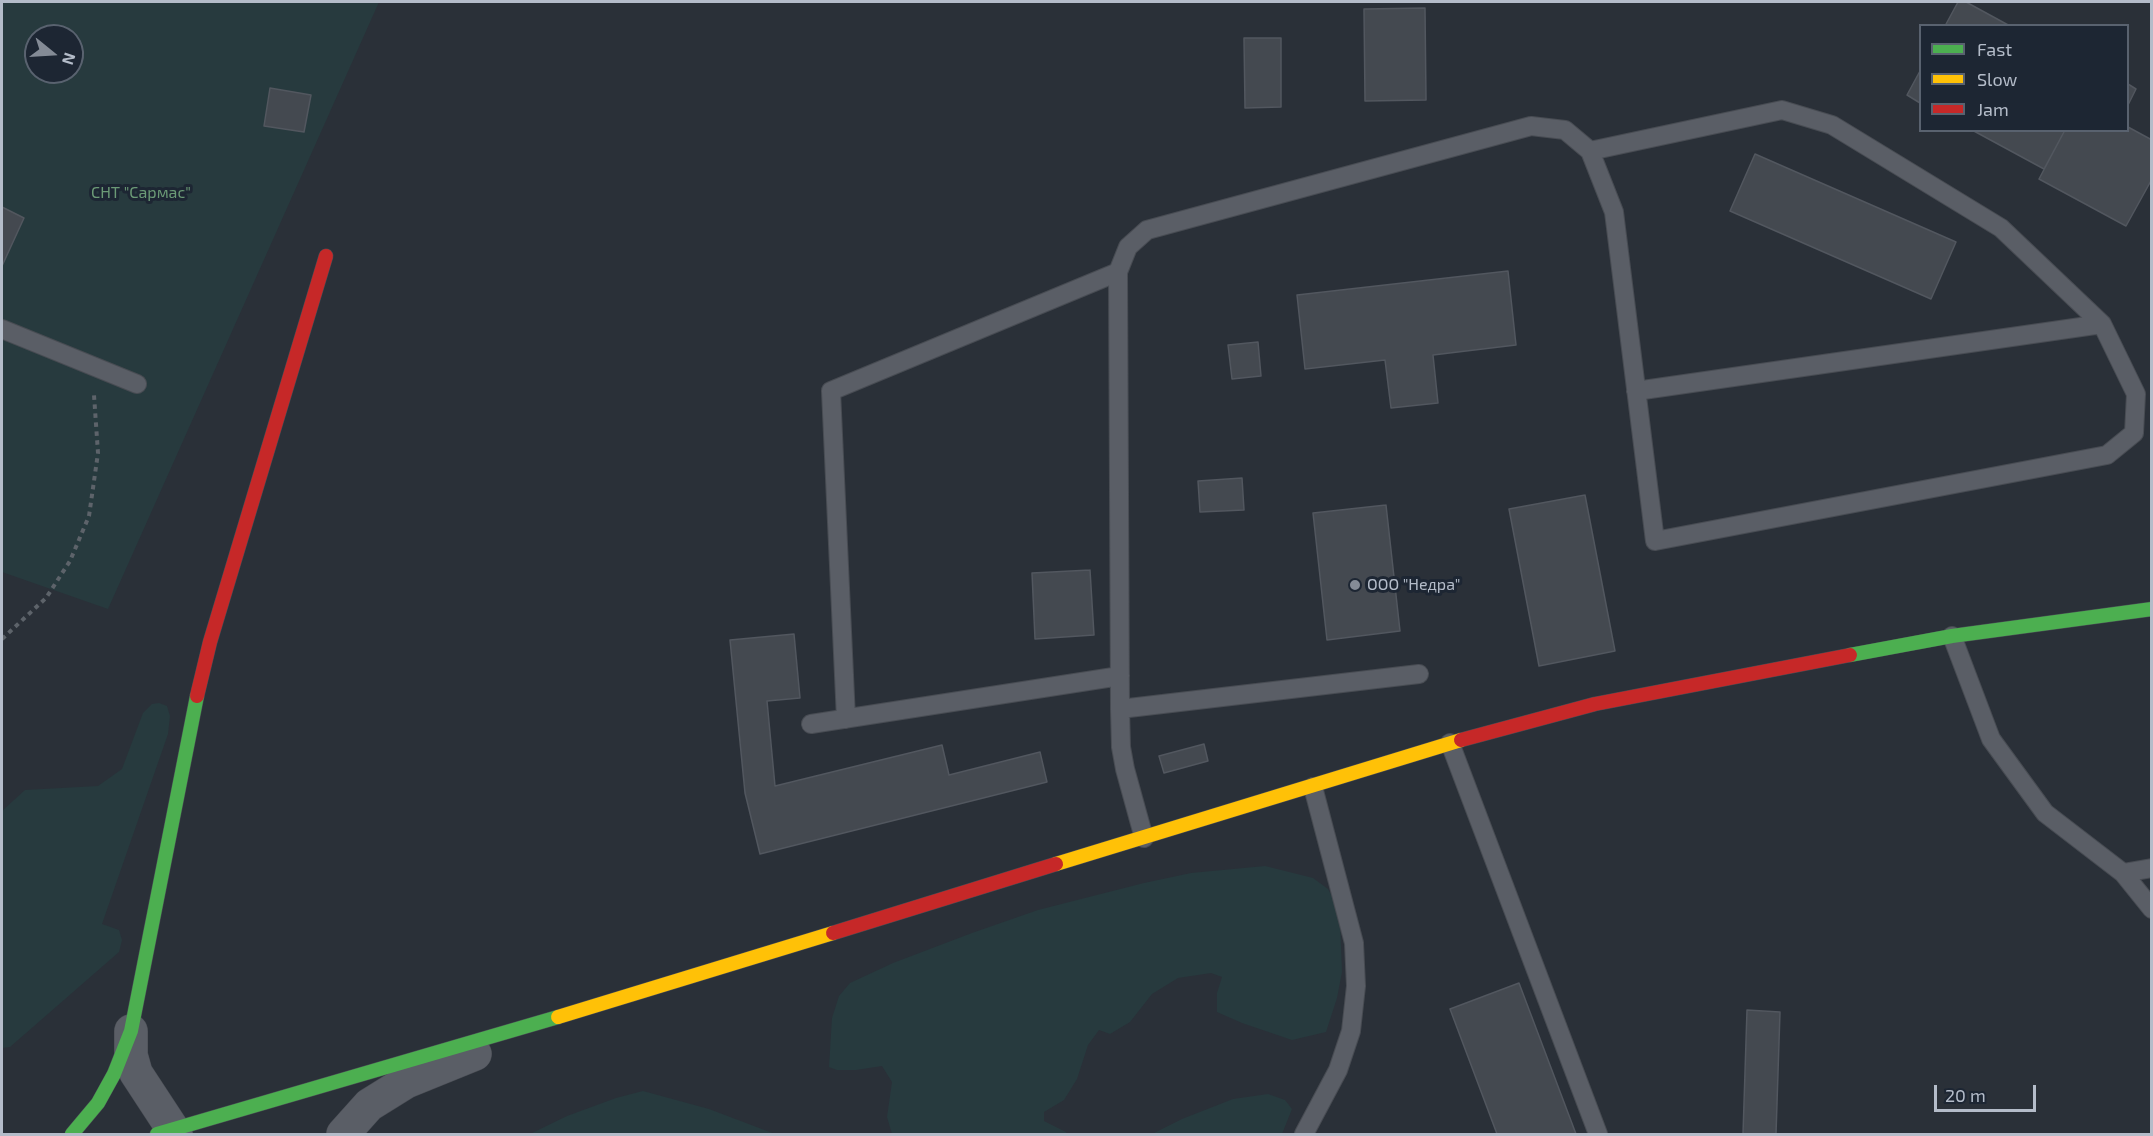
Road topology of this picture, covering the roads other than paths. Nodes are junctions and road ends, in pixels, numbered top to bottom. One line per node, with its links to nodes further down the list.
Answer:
1 (1590, 151): 3 (lane); 4 (lane); 7 (lane)
2 (326, 256): 22 (street)
3 (1118, 272): 11 (lane); 13 (lane)
4 (2102, 324): 7 (lane); 7 (lane)
5 (2, 329): 6 (lane)
6 (138, 384)
7 (1636, 391)
8 (2151, 609): 9 (street)
9 (1952, 636): 15 (street); 19 (lane)
10 (1419, 674): 12 (lane)
11 (1120, 676): 12 (lane); 13 (lane)
12 (1120, 709): 17 (lane)
13 (846, 719): 14 (lane)
14 (811, 724)
15 (1450, 743): 16 (street); 27 (lane)
16 (1313, 787): 17 (street); 26 (lane)
17 (1144, 838): 21 (street)
18 (2151, 868): 19 (lane)
19 (2122, 873): 20 (lane)
20 (2151, 909)
21 (583, 1010): 23 (street); 25 (street)
22 (130, 1031): 23 (street); 24 (street)
23 (168, 1133)
24 (72, 1134)
25 (344, 1134)
26 (1304, 1134)
27 (1598, 1134)

